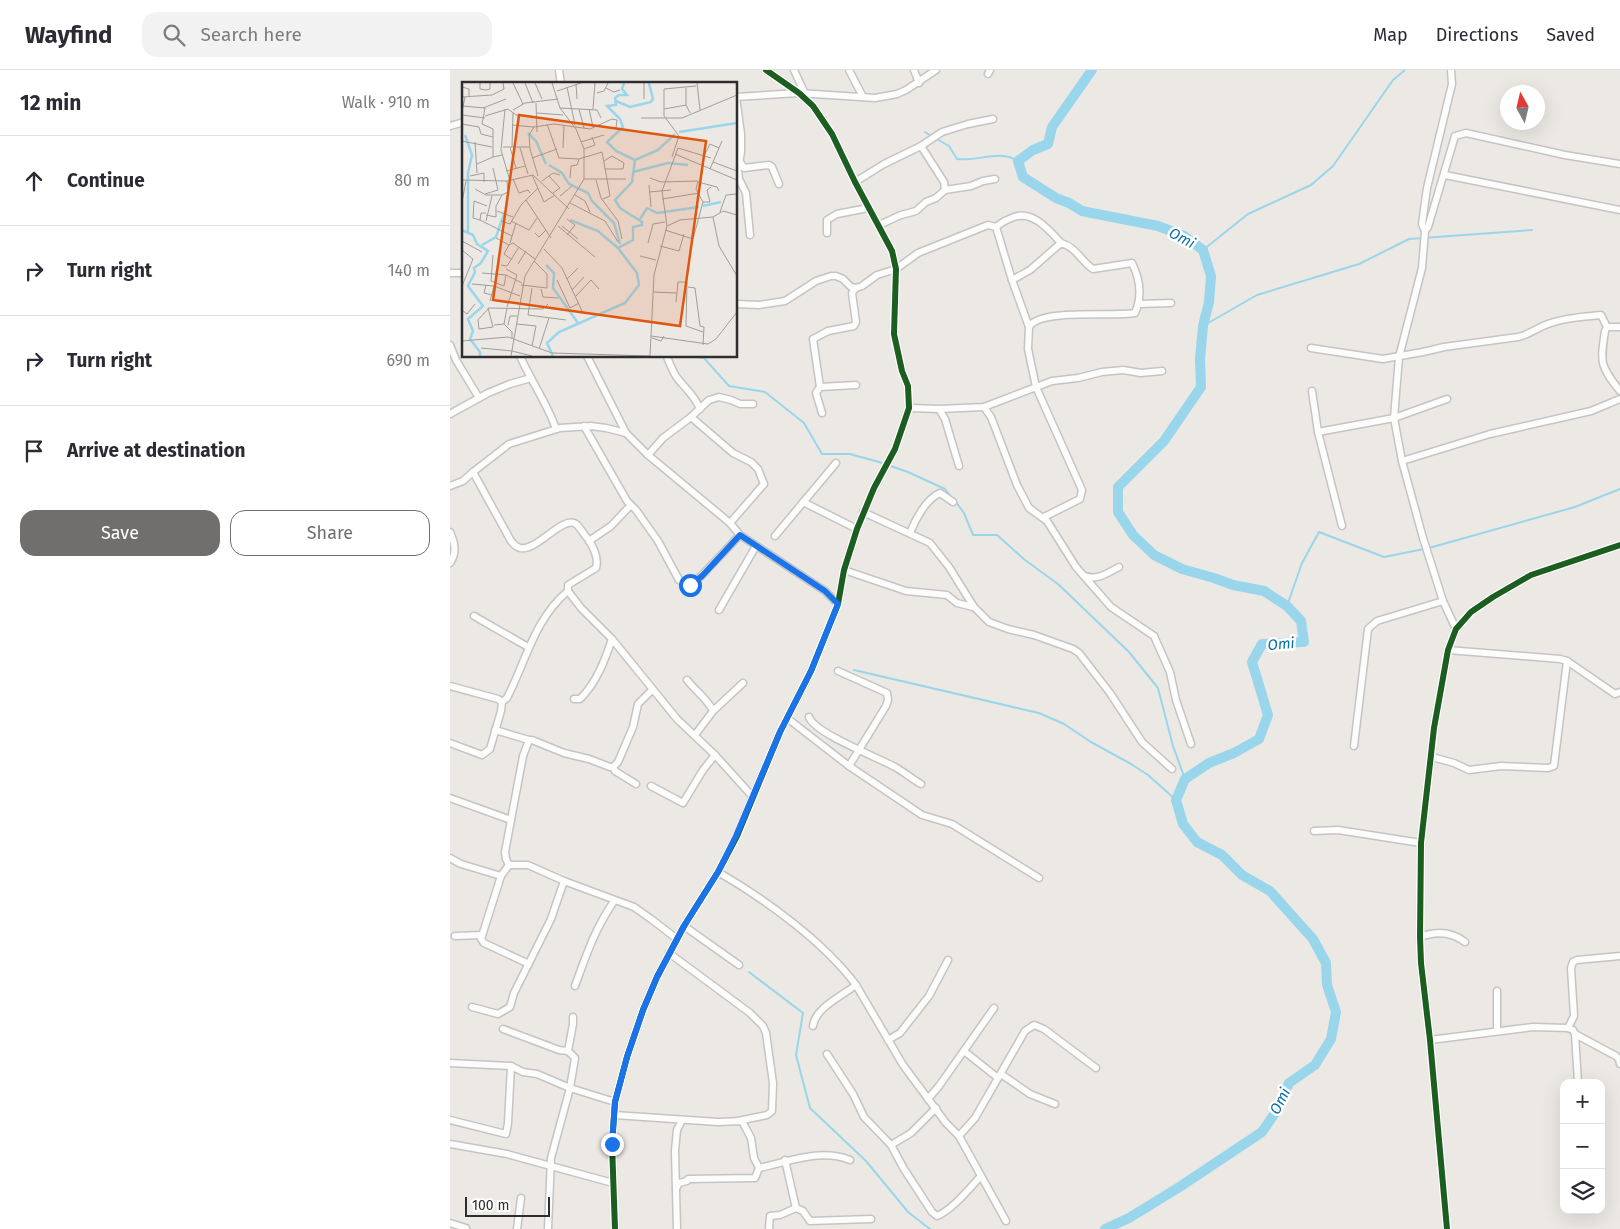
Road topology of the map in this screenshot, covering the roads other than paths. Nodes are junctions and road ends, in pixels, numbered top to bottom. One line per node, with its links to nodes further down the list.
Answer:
1 (766, 70): 8 (street)
2 (794, 70): 8 (street)
3 (849, 70): 9 (street)
4 (914, 70): 7 (street)
5 (936, 70): 7 (street)
6 (1451, 70): 26 (street)
7 (919, 82): 9 (street)
8 (802, 93): 9 (street); 10 (street); 18 (street)
9 (863, 97)
10 (738, 98)
11 (738, 110): 14 (street)
12 (993, 119): 13 (street)
13 (921, 146): 18 (street); 20 (street)
14 (740, 162): 19 (street); 27 (street)
15 (1620, 164): 16 (street)
16 (1445, 175): 22 (street); 26 (street)
17 (996, 179): 20 (street)
18 (855, 182): 21 (street)
19 (779, 184)
20 (945, 190): 23 (street)
21 (868, 208): 23 (street); 25 (street)
22 (1620, 210)
23 (878, 224): 29 (street)
24 (996, 226): 28 (street); 29 (street); 30 (street)
25 (827, 233)
26 (1425, 234): 40 (street)
27 (750, 236)
28 (1061, 243): 30 (street); 34 (street)
29 (896, 269): 31 (street); 56 (street)
30 (1012, 280): 37 (street)
31 (856, 288): 33 (street); 47 (street)
32 (1171, 303): 34 (street)
33 (738, 304)
34 (1139, 304): 37 (street)
35 (1607, 327): 36 (street); 40 (street); 50 (street)
36 (1620, 327)
37 (1029, 328): 48 (street)
38 (450, 345): 51 (street)
39 (1311, 348): 40 (street)
40 (1399, 357): 62 (street)
41 (521, 358): 45 (street)
42 (588, 358): 66 (street)
43 (668, 358): 57 (street)
44 (1162, 371): 48 (street)
45 (530, 378): 51 (street); 64 (street)
46 (856, 385): 47 (street)
47 (820, 387): 59 (street)
48 (1036, 387): 55 (street); 77 (street)
49 (1312, 390): 65 (street)
50 (1620, 391)
51 (479, 398): 60 (street)
52 (1448, 400): 62 (street)
53 (1620, 400): 68 (street)
54 (753, 404): 57 (street)
55 (984, 407): 58 (street); 77 (street)
56 (909, 408): 58 (street); 76 (street)
57 (700, 409): 61 (street)
58 (940, 409): 70 (street)
59 (822, 413)
60 (450, 414)
61 (691, 417): 67 (street); 78 (street)
62 (1394, 418): 65 (street); 68 (street)
63 (584, 426): 64 (street); 66 (street); 75 (street)
64 (556, 429): 71 (street)
65 (1318, 432): 79 (street)
66 (626, 433): 67 (street)
67 (648, 455): 78 (street)
68 (1402, 462): 93 (street)
69 (836, 463): 73 (street)
70 (960, 466)
71 (473, 472): 72 (street); 85 (street)
72 (451, 484)
73 (803, 502): 80 (street); 84 (street)
74 (953, 502): 82 (street)
75 (630, 506): 83 (street); 85 (street)
76 (863, 512): 80 (street); 82 (street)
77 (1044, 518): 91 (street)
78 (730, 523): 83 (street)
79 (1342, 526)
80 (857, 529): 90 (street)
81 (450, 532): 88 (street)
82 (910, 533): 95 (street)
83 (740, 535): 86 (street)
84 (775, 536)
85 (589, 541): 92 (street)
86 (756, 546): 94 (street); 96 (street)
87 (1620, 546): 98 (street)
88 (450, 563)
89 (1119, 567): 91 (street)
90 (844, 570): 94 (street); 95 (street)
91 (1082, 574): 118 (street)
92 (568, 590): 99 (street); 100 (street)
93 (1443, 601): 98 (street); 119 (street)
94 (838, 604): 113 (street)
95 (974, 608): 125 (street)
96 (718, 610)
97 (474, 616): 100 (street)
98 (1456, 629): 101 (street)
99 (612, 639): 107 (street); 109 (street)
100 (528, 646): 110 (street)
101 (1448, 650): 102 (street); 122 (street)
102 (1567, 661): 108 (street); 122 (street)
103 (838, 671): 120 (street)
104 (687, 680): 111 (street)
105 (743, 683): 111 (street)
106 (450, 686): 110 (street)
107 (652, 690): 115 (street); 124 (street)
108 (1620, 692)
109 (574, 699)
110 (502, 702): 114 (street)
111 (713, 711): 115 (street)
112 (810, 717): 120 (street)
113 (787, 718): 123 (street); 129 (street)
114 (495, 730): 116 (street); 117 (street)
115 (695, 735): 121 (street)
116 (528, 740): 124 (street); 131 (street)
117 (450, 743)
118 (1191, 744)
119 (1354, 746)
120 (858, 751): 123 (street); 127 (street)
121 (716, 755): 128 (street); 129 (street)
122 (1432, 757): 133 (street)
123 (849, 766): 138 (street)
124 (614, 767): 126 (street)
125 (1172, 769)
126 (636, 784)
127 (921, 784)
128 (651, 786)
129 (753, 797): 136 (street)
130 (450, 798): 131 (street)
131 (511, 820): 135 (street)
132 (1314, 831): 133 (street)
133 (1421, 843): 144 (street)
134 (450, 858): 137 (street)
135 (510, 865): 137 (street); 139 (street)
136 (718, 872): 141 (street); 153 (street)
137 (501, 876): 142 (street)
138 (1039, 878)
139 (564, 881): 140 (street); 150 (street)
140 (614, 901): 145 (street); 152 (street)
141 (684, 926): 145 (street); 151 (street)
142 (482, 935): 143 (street); 150 (street)
143 (456, 936)
144 (1420, 937): 146 (street); 164 (street)
145 (677, 939): 147 (street)
146 (1466, 942)
147 (669, 954): 176 (street); 183 (street)
148 (1620, 956): 159 (street)
149 (948, 960): 163 (street)
150 (528, 964): 155 (street)
151 (739, 965)
152 (576, 986)
153 (856, 986): 158 (street); 163 (street)
154 (1497, 991): 161 (street)
155 (472, 1006)
156 (994, 1008): 166 (street)
157 (573, 1017): 165 (street)
158 (813, 1026)
159 (1568, 1028): 161 (street); 162 (street)
160 (504, 1029): 165 (street)
161 (1496, 1031): 164 (street)
162 (1575, 1034): 169 (street); 173 (street)
163 (888, 1040): 175 (street)
164 (1430, 1040): 208 (street)
165 (568, 1051): 174 (street)
166 (964, 1051): 172 (street); 175 (street)
167 (826, 1054): 187 (street)
168 (450, 1063): 170 (street)
169 (1620, 1064)
170 (511, 1066): 174 (street); 181 (street)
171 (1096, 1068): 172 (street)
172 (1000, 1076): 177 (street); 185 (street)
173 (1578, 1079)
174 (570, 1088): 176 (street); 190 (street)
175 (928, 1099): 178 (street)
176 (615, 1102): 179 (street)
177 (1054, 1104)
178 (936, 1108): 185 (street); 187 (street)
179 (614, 1116): 180 (street); 195 (street)
180 (673, 1119): 182 (street); 184 (street)
181 (450, 1120)
182 (682, 1120): 183 (street); 184 (street)
183 (732, 1122): 191 (street)
184 (678, 1130): 193 (street)
185 (959, 1136): 192 (street)
186 (450, 1144): 190 (street)
187 (891, 1145): 192 (street)
188 (785, 1160): 189 (street); 191 (street); 198 (street)
189 (850, 1160)
190 (551, 1167): 195 (street); 204 (street)
191 (759, 1168): 194 (street)
192 (980, 1177): 200 (street)
193 (676, 1179): 194 (street); 196 (street)
194 (688, 1180): 196 (street)
195 (613, 1183): 205 (street)
196 (676, 1190): 206 (street)
197 (520, 1198): 203 (street)
198 (796, 1208): 199 (street); 207 (street)
199 (871, 1219)
200 (1006, 1220)
201 (450, 1223): 202 (street)
202 (466, 1228)
203 (517, 1229)
204 (548, 1229)
205 (615, 1229)
206 (677, 1229)
207 (769, 1229)
208 (1447, 1229)

